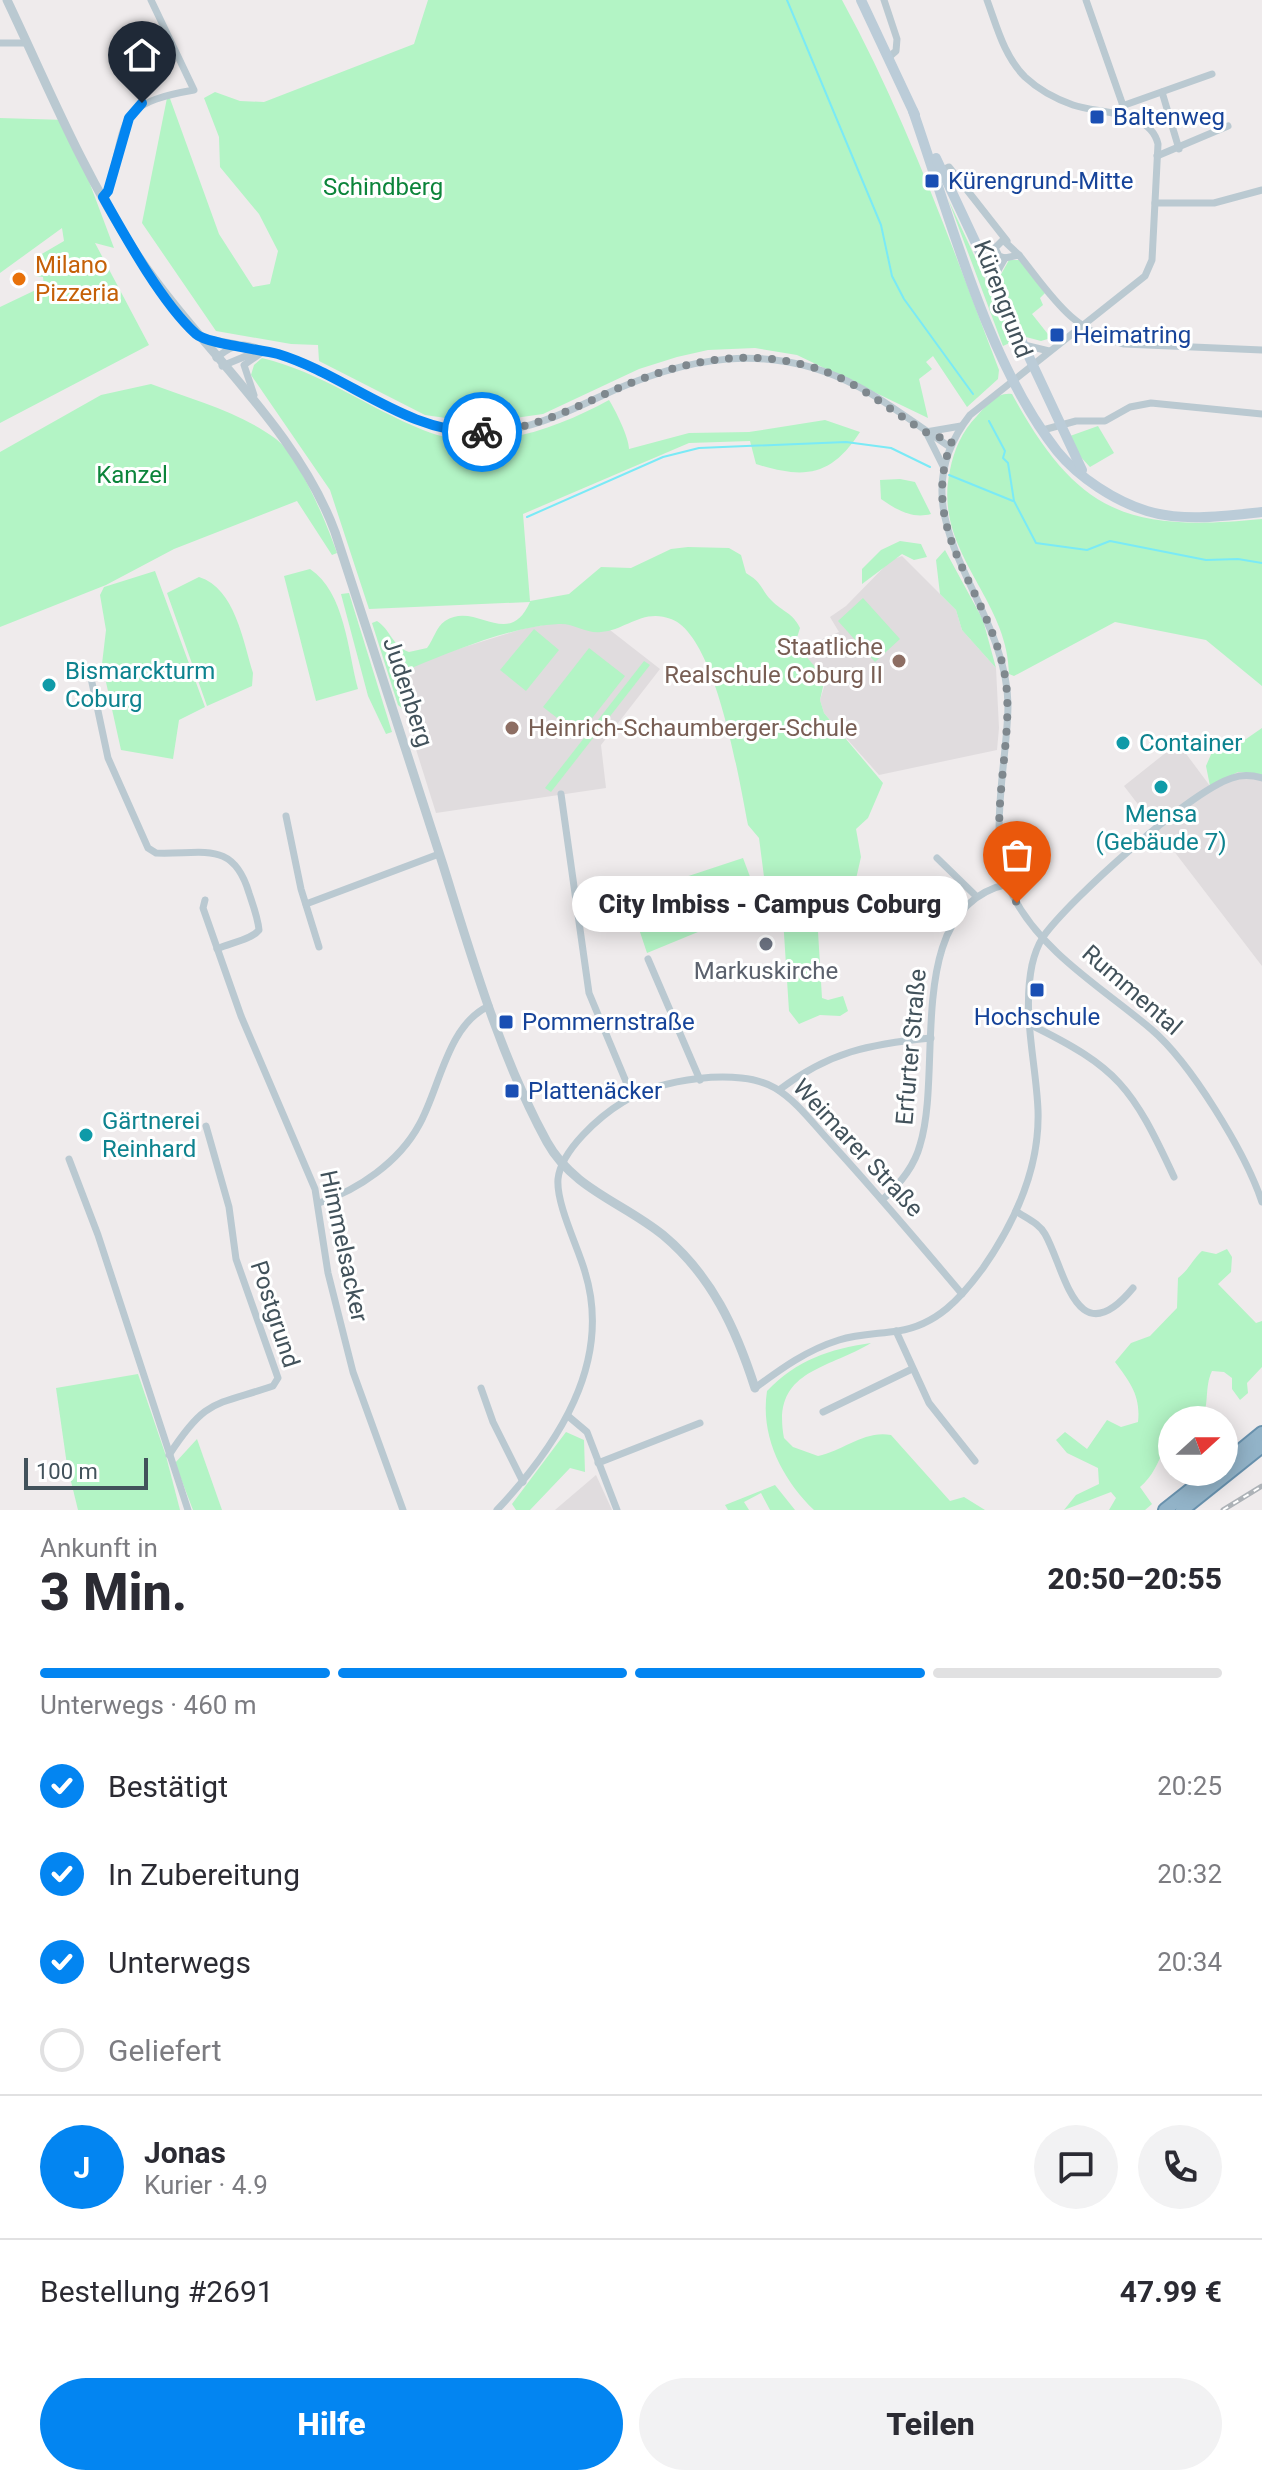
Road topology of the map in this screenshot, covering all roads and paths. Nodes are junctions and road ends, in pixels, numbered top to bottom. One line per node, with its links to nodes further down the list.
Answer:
1 (7, 0): 8 (street, Judenberg)
2 (151, 0): 19 (street)
3 (861, 0): 9 (main road, Kürengrund)
4 (884, 0): 9 (street, Kürengrund)
5 (987, 0): 13 (street)
6 (1086, 0): 12 (street)
7 (0, 43): 8 (street)
8 (27, 43): 19 (street, Judenberg)
9 (889, 57): 17 (main road, Kürengrund)
10 (1212, 74): 11 (street)
11 (1162, 92): 12 (street); 15 (street)
12 (1122, 106): 13 (street)
13 (1127, 117): 16 (street)
14 (1228, 126): 15 (street)
15 (1179, 149): 16 (street)
16 (1157, 156): 20 (street)
17 (938, 173): 21 (street); 24 (main road, Kürengrund); 34 (main road, Kürengrund)
18 (1262, 190): 20 (street)
19 (103, 197): 26 (street, Judenberg)
20 (1155, 203): 25 (street)
21 (1007, 241): 22 (street); 23 (street)
22 (1019, 255): 23 (street); 25 (street)
23 (1005, 258): 24 (street)
24 (992, 282): 27 (main road, Kürengrund)
25 (1079, 327): 29 (street); 31 (street)
26 (197, 336): 28 (street); 32 (street, Judenberg)
27 (1020, 343): 31 (street); 33 (main road, Kürengrund)
28 (247, 345): 30 (street); 32 (street)
29 (1262, 350)
30 (264, 351): 32 (street); 36 (street); 40 (street)
31 (1049, 351): 33 (street)
32 (219, 362): 36 (street, Judenberg)
33 (1030, 365): 34 (street); 37 (main road, Kürengrund)
34 (1013, 378): 38 (street); 39 (main road, Kürengrund)
35 (1262, 414): 37 (street)
36 (266, 419): 49 (street, Judenberg)
37 (1057, 424): 39 (street); 43 (main road, Kürengrund)
38 (961, 426): 40 (street); 41 (street)
39 (1043, 430): 43 (main road, Kürengrund)
40 (926, 432): 41 (street); 42 (street)
41 (951, 444): 42 (street)
42 (943, 466): 51 (street)
43 (1091, 481): 44 (main road, Kürengrund)
44 (1262, 512)
45 (91, 678): 57 (street)
46 (1262, 778): 55 (street)
47 (561, 794): 64 (street)
48 (286, 816): 54 (street)
49 (439, 854): 54 (street); 59 (street, Judenberg)
50 (937, 858): 52 (street)
51 (1008, 884): 52 (street); 55 (street, Rummental)
52 (976, 896): 61 (street, Erfurter Straße)
53 (205, 900): 57 (street, Himmelsacker)
54 (306, 904): 56 (street)
55 (1043, 937): 60 (street); 70 (street, Rummental)
56 (319, 947)
57 (217, 949): 71 (street, Himmelsacker)
58 (648, 959): 62 (street)
59 (489, 1006): 67 (street, Judenberg); 71 (street)
60 (1029, 1024): 68 (street); 72 (street)
61 (931, 1038): 63 (street); 69 (street, Erfurter Straße)
62 (700, 1080): 63 (street, Weimarer Straße); 64 (street, Weimarer Straße)
63 (779, 1090): 69 (street, Weimarer Straße)
64 (632, 1096): 67 (street, Weimarer Straße)
65 (206, 1126): 85 (street, Postgrund)
66 (69, 1159): 85 (street)
67 (562, 1164): 78 (street, Judenberg); 80 (street)
68 (1174, 1177)
69 (882, 1200): 74 (street, Weimarer Straße)
70 (1262, 1202)
71 (319, 1203): 91 (street, Himmelsacker)
72 (1016, 1211): 73 (street); 74 (street)
73 (1133, 1288)
74 (962, 1294): 75 (street)
75 (896, 1331): 76 (street); 78 (street)
76 (912, 1369): 79 (street); 86 (street)
77 (481, 1388): 88 (street)
78 (755, 1388)
79 (823, 1412)
80 (568, 1416): 87 (street); 88 (street)
81 (700, 1423): 87 (street)
82 (1262, 1433): 84 (highway)
83 (1262, 1446): 95 (highway)
84 (1238, 1453)
85 (169, 1455): 90 (street)
86 (975, 1461)
87 (598, 1463): 93 (street)
88 (523, 1482): 92 (street)
89 (1195, 1486): 94 (highway)
90 (188, 1510)
91 (403, 1510)
92 (497, 1510)
93 (617, 1510)
94 (1165, 1510)
95 (1182, 1510)

